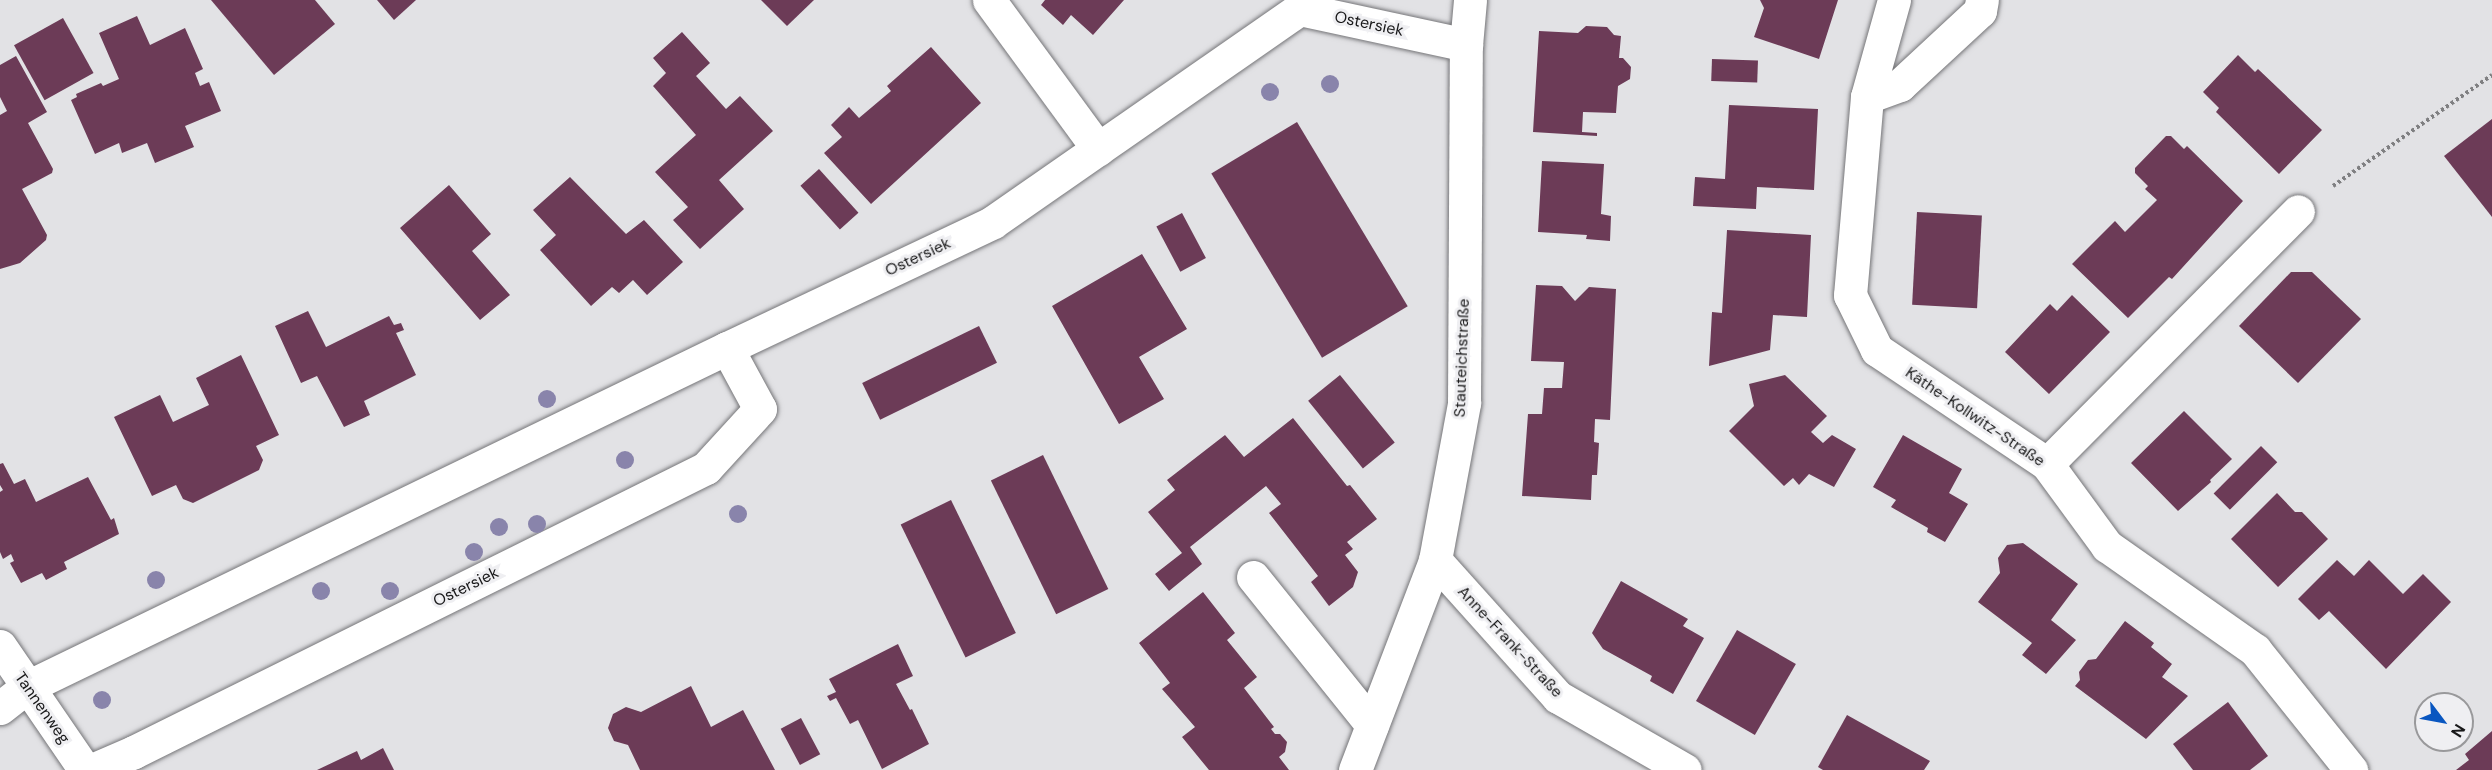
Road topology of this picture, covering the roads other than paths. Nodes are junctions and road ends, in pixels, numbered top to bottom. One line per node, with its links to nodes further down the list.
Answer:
1 (989, 0): 7 (street)
2 (1470, 0): 5 (street, Stauteichstraße)
3 (1894, 0): 6 (street, Käthe-Kollwitz-Straße)
4 (1982, 0): 6 (street)
5 (1466, 45): 7 (street, Ostersiek); 11 (street, Stauteichstraße)
6 (1868, 98): 10 (street, Käthe-Kollwitz-Straße)
7 (1098, 149): 9 (street, Ostersiek)
8 (2298, 210): 10 (street)
9 (727, 348): 14 (street, Ostersiek); 18 (street, Ostersiek)
10 (2047, 464): 21 (street, Käthe-Kollwitz-Straße)
11 (1436, 560): 16 (street, Stauteichstraße); 20 (street, Anne-Frank-Straße)
12 (1253, 577): 16 (street)
13 (0, 646): 14 (street, Tannenweg)
14 (27, 687): 15 (street, Ostersiek); 17 (street, Tannenweg)
15 (0, 708)
16 (1372, 725): 19 (street, Stauteichstraße)
17 (85, 770)
18 (92, 770)
19 (1355, 770)
20 (1685, 770)
21 (2351, 770)

